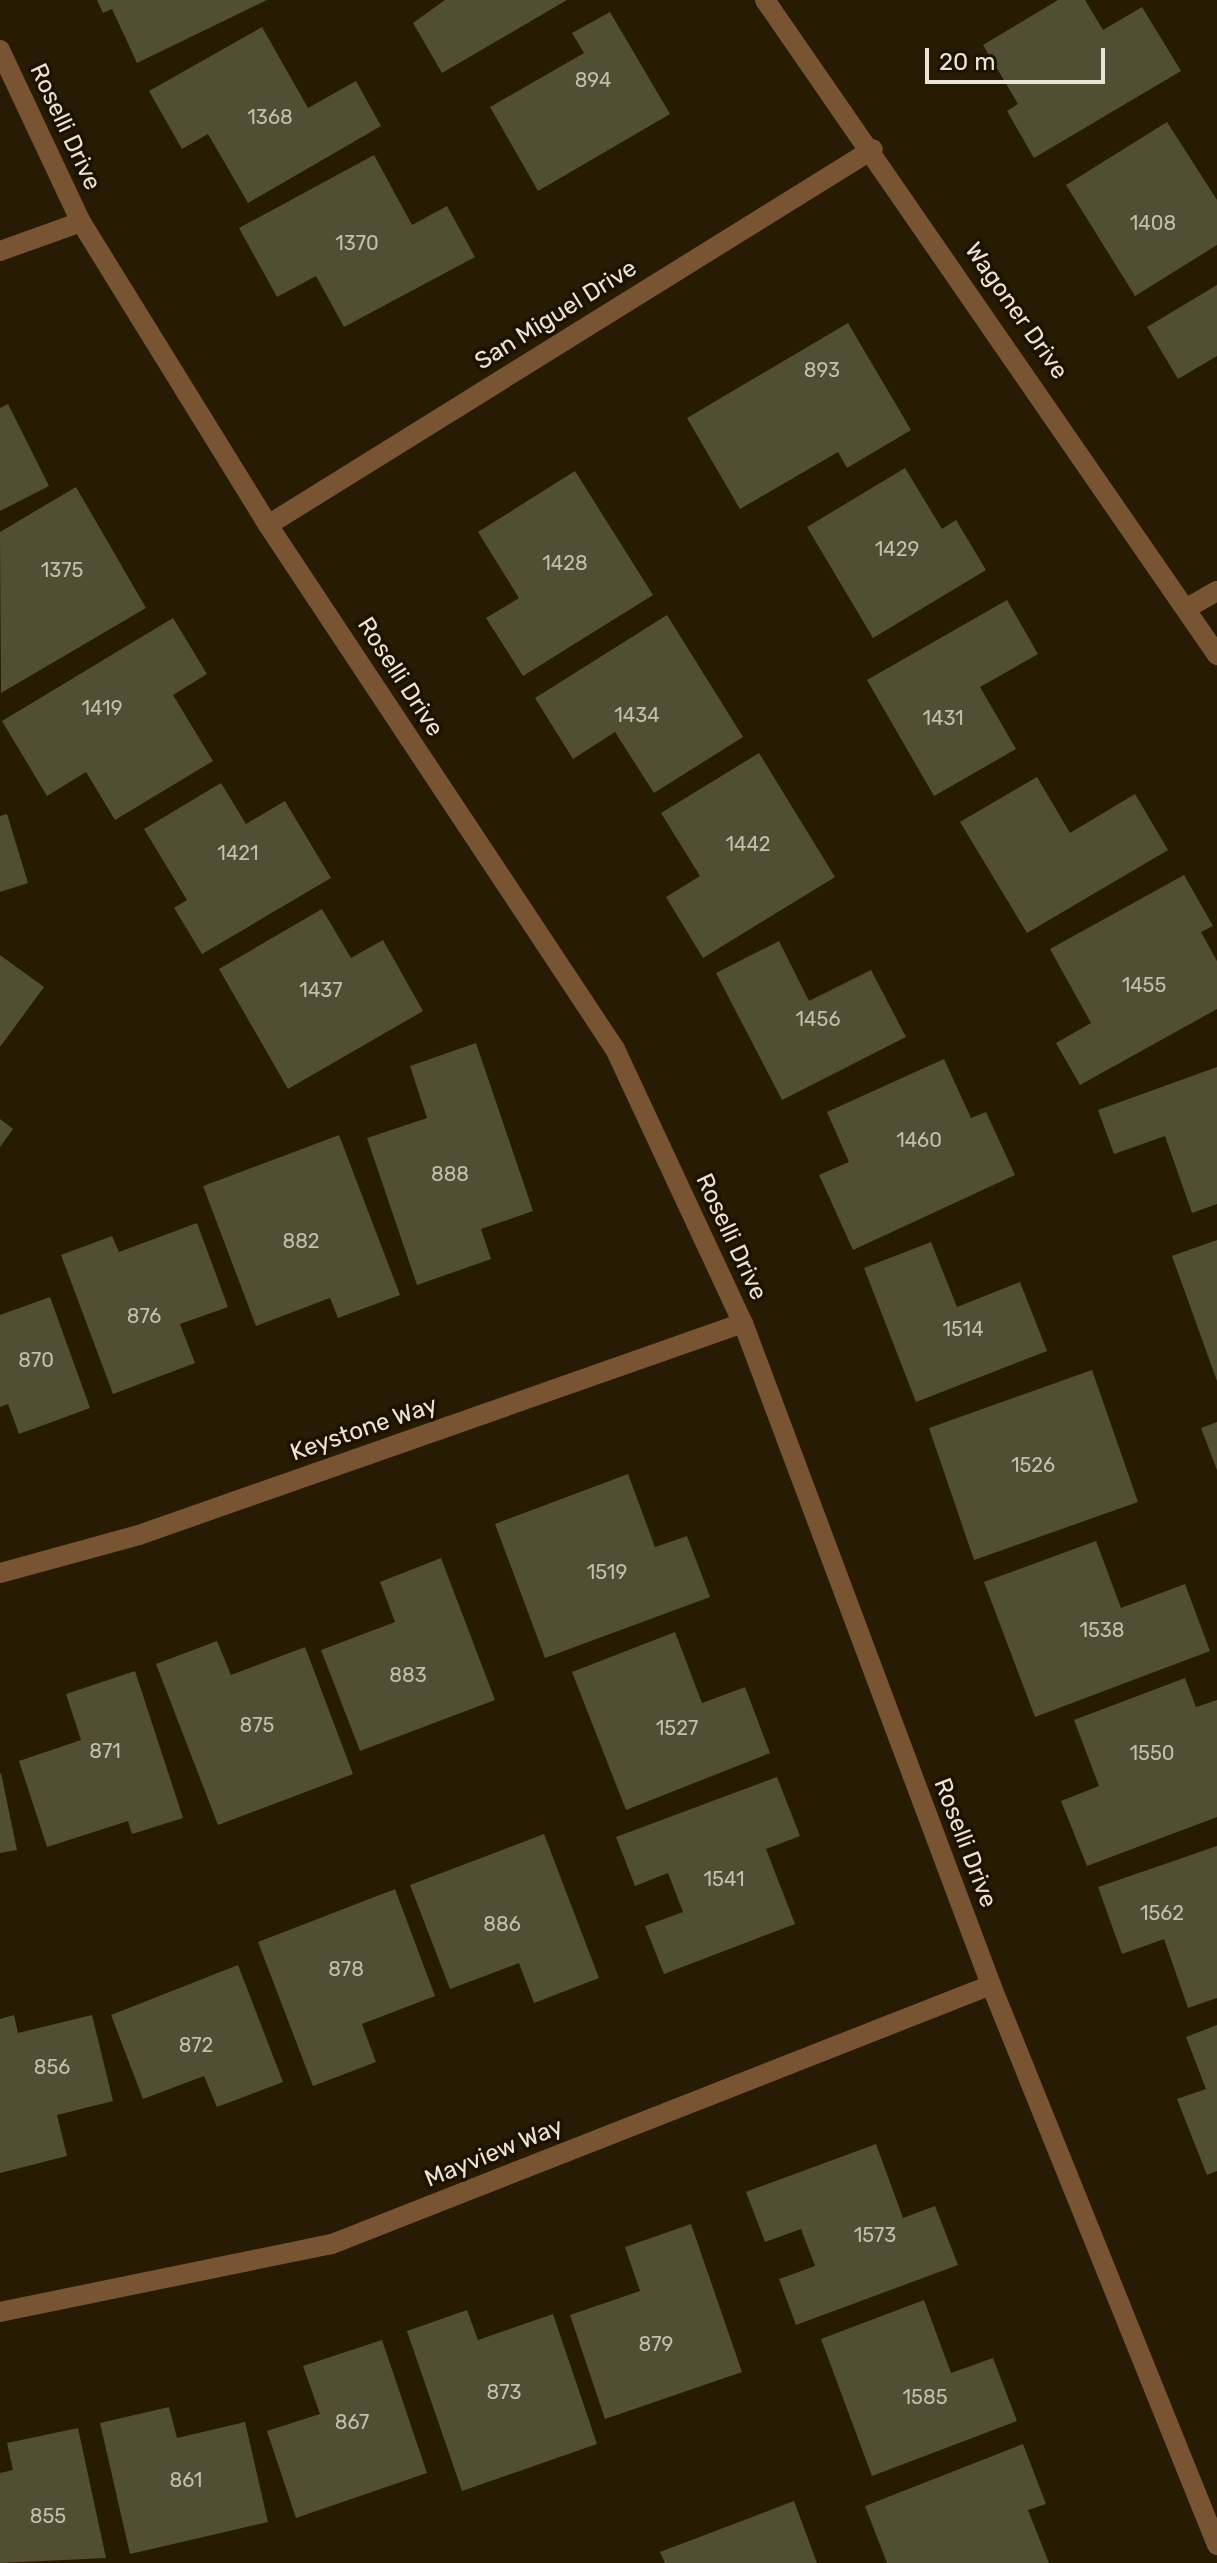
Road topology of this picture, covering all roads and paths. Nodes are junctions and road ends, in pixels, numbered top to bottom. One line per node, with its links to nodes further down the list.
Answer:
1 (765, 0): 3 (street, Wagoner Drive)
2 (0, 50): 4 (street, Roselli Drive)
3 (873, 149): 6 (street, San Miguel Drive); 8 (street, Wagoner Drive)
4 (81, 222): 5 (street); 6 (street, Roselli Drive)
5 (0, 251)
6 (268, 525): 10 (street, Roselli Drive)
7 (1217, 591): 8 (street)
8 (1189, 607): 9 (street, Wagoner Drive)
9 (1217, 655)
10 (743, 1323): 11 (street, Keystone Way); 12 (street, Roselli Drive)
11 (0, 1573)
12 (991, 1985): 13 (street, Mayview Way); 14 (street, Roselli Drive)
13 (0, 2312)
14 (1217, 2545)

